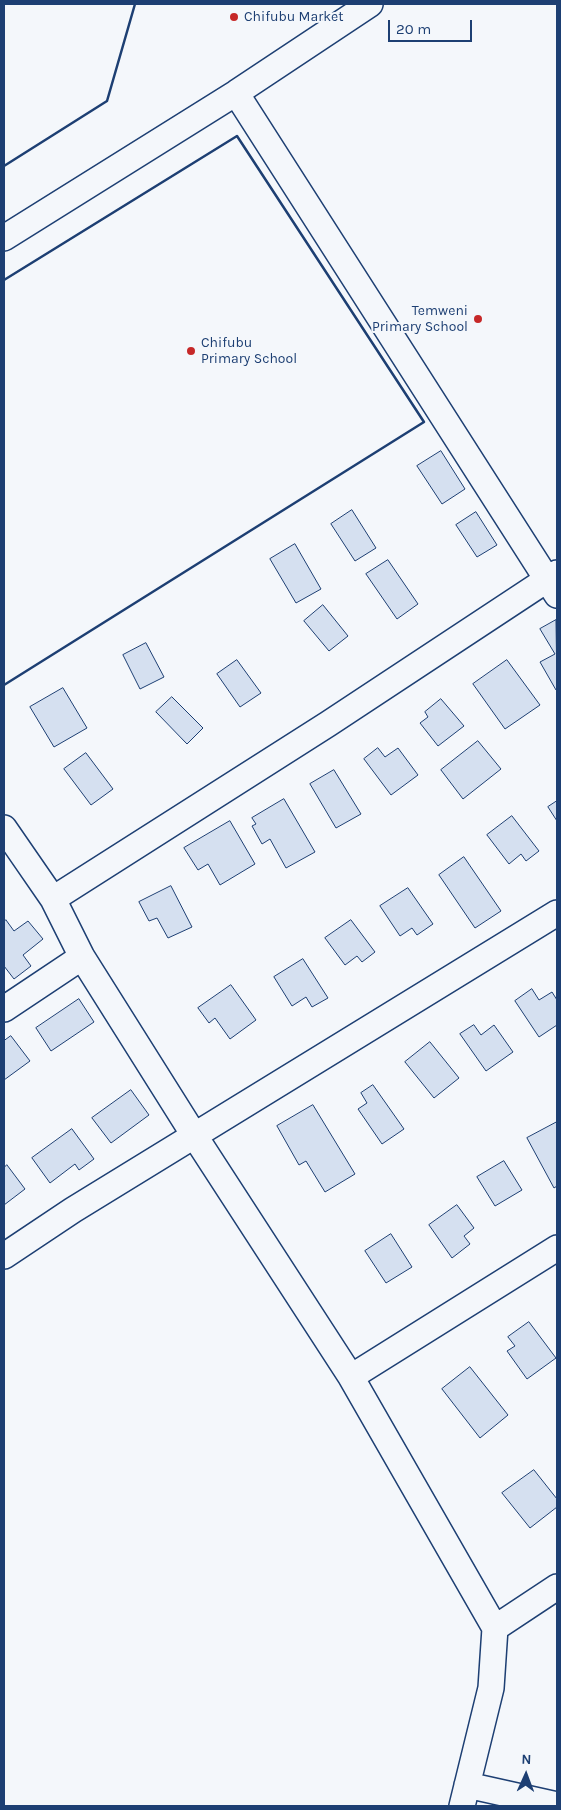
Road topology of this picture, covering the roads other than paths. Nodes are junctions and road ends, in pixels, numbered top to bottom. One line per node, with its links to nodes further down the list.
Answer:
1 (370, 4): 2 (street)
2 (236, 93): 3 (street); 4 (street)
3 (4, 238)
4 (554, 582): 6 (street)
5 (4, 828): 6 (street)
6 (53, 898): 8 (street)
7 (557, 913): 10 (street)
8 (82, 957): 9 (street); 10 (street)
9 (4, 1009)
10 (194, 1135): 12 (street); 13 (street)
11 (557, 1248): 13 (street)
12 (4, 1256)
13 (352, 1377): 15 (street)
14 (557, 1587): 15 (street)
15 (495, 1628): 16 (street)
16 (464, 1796): 17 (street)
17 (557, 1806)

